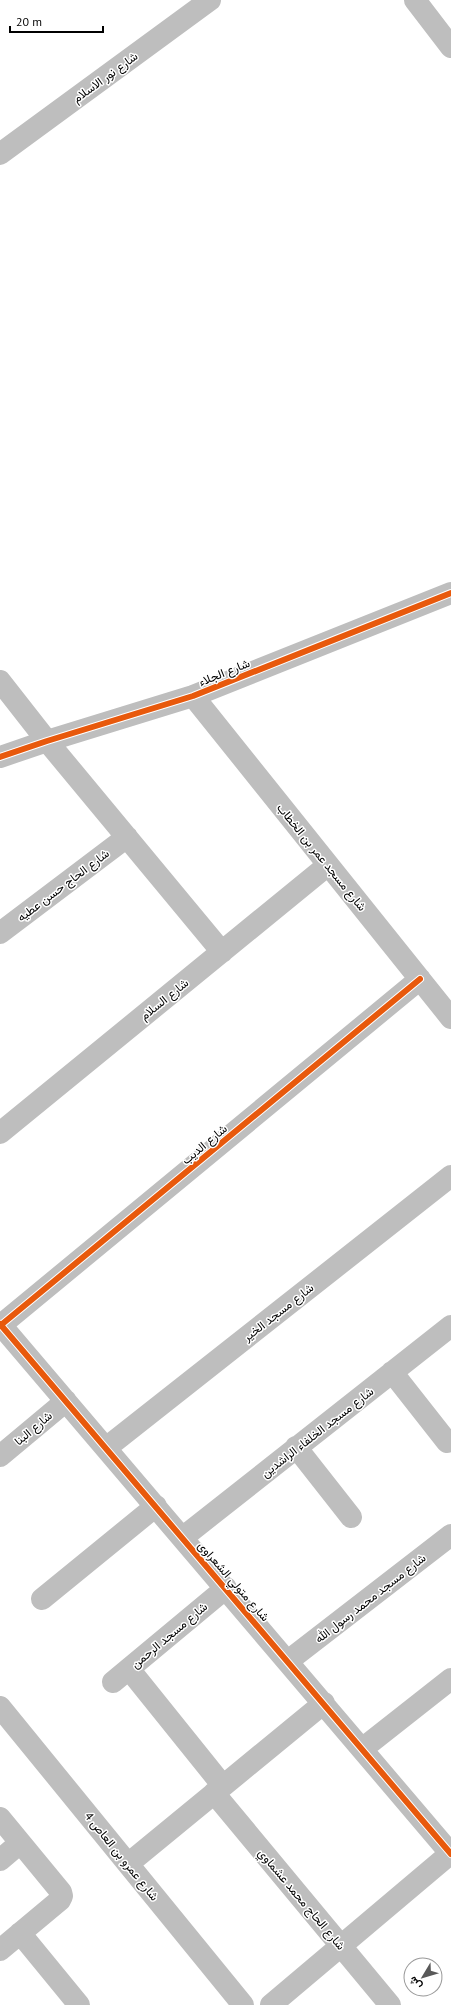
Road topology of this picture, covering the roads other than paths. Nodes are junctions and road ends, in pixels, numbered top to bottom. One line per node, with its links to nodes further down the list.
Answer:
1 (210, 0): 4 (main road, شارع نور الاسلام)
2 (415, 0): 3 (main road)
3 (451, 47)
4 (0, 154)
5 (451, 593): 7 (main road, شارع الجلاء)
6 (0, 681): 8 (main road)
7 (193, 696): 8 (main road, شارع الجلاء); 11 (main road, شارع مسجد عمر بن الخطاب)
8 (47, 741): 9 (main road, شارع الجلاء); 10 (main road)
9 (0, 758)
10 (127, 837): 12 (main road, شارع الحاج حسن عطيه); 13 (main road)
11 (328, 865): 13 (main road, شارع السلام); 14 (main road, شارع مسجد عمر بن الخطاب)
12 (0, 933)
13 (222, 952): 16 (main road, شارع السلام)
14 (420, 979): 15 (main road, شارع مسجد عمر بن الخطاب); 18 (main road, شارع الديب)
15 (451, 1018)
16 (0, 1133)
17 (451, 1176): 24 (main road, شارع مسجد الخير)
18 (1, 1324): 21 (main road, شارع متولي الشعراوى)
19 (451, 1326): 20 (main road, شارع مسجد الخلفاء الراشدين)
20 (392, 1372): 22 (main road); 23 (main road, شارع مسجد الخلفاء الراشدين)
21 (66, 1401): 24 (main road, شارع متولي الشعراوى); 25 (main road, شارع البنا)
22 (446, 1442)
23 (296, 1447): 27 (main road); 29 (main road, شارع مسجد الخلفاء الراشدين)
24 (106, 1448): 26 (main road, شارع متولي الشعراوى)
25 (0, 1456)
26 (156, 1506): 29 (main road, شارع متولي الشعراوى); 31 (main road)
27 (350, 1517)
28 (451, 1535): 32 (main road, شارع مسجد محمد رسول الله)
29 (182, 1538): 30 (main road, شارع متولي الشعراوى)
30 (226, 1588): 32 (main road, شارع متولي الشعراوى); 33 (main road, شارع مسجد الرحمن)
31 (42, 1599)
32 (288, 1661): 35 (main road, شارع متولي الشعراوى)
33 (121, 1675): 38 (main road, شارع الحاج محمد عشماوي)
34 (451, 1679): 37 (main road)
35 (324, 1703): 37 (main road, شارع متولي الشعراوى); 38 (main road)
36 (0, 1707): 43 (main road, شارع عمرو بن العاص 4)
37 (362, 1749): 41 (main road, شارع متولي الشعراوى)
38 (219, 1790): 43 (main road); 45 (main road, شارع الحاج محمد عشماوي)
39 (0, 1818): 40 (main road)
40 (20, 1843): 42 (main road); 44 (main road)
41 (451, 1853): 45 (main road)
42 (0, 1860)
43 (128, 1864): 48 (main road, شارع عمرو بن العاص 4)
44 (20, 1933): 46 (main road); 47 (main road)
45 (341, 1946): 49 (main road); 50 (main road, شارع الحاج محمد عشماوي)
46 (0, 1950)
47 (79, 2005)
48 (243, 2005)
49 (271, 2005)
50 (390, 2005)

